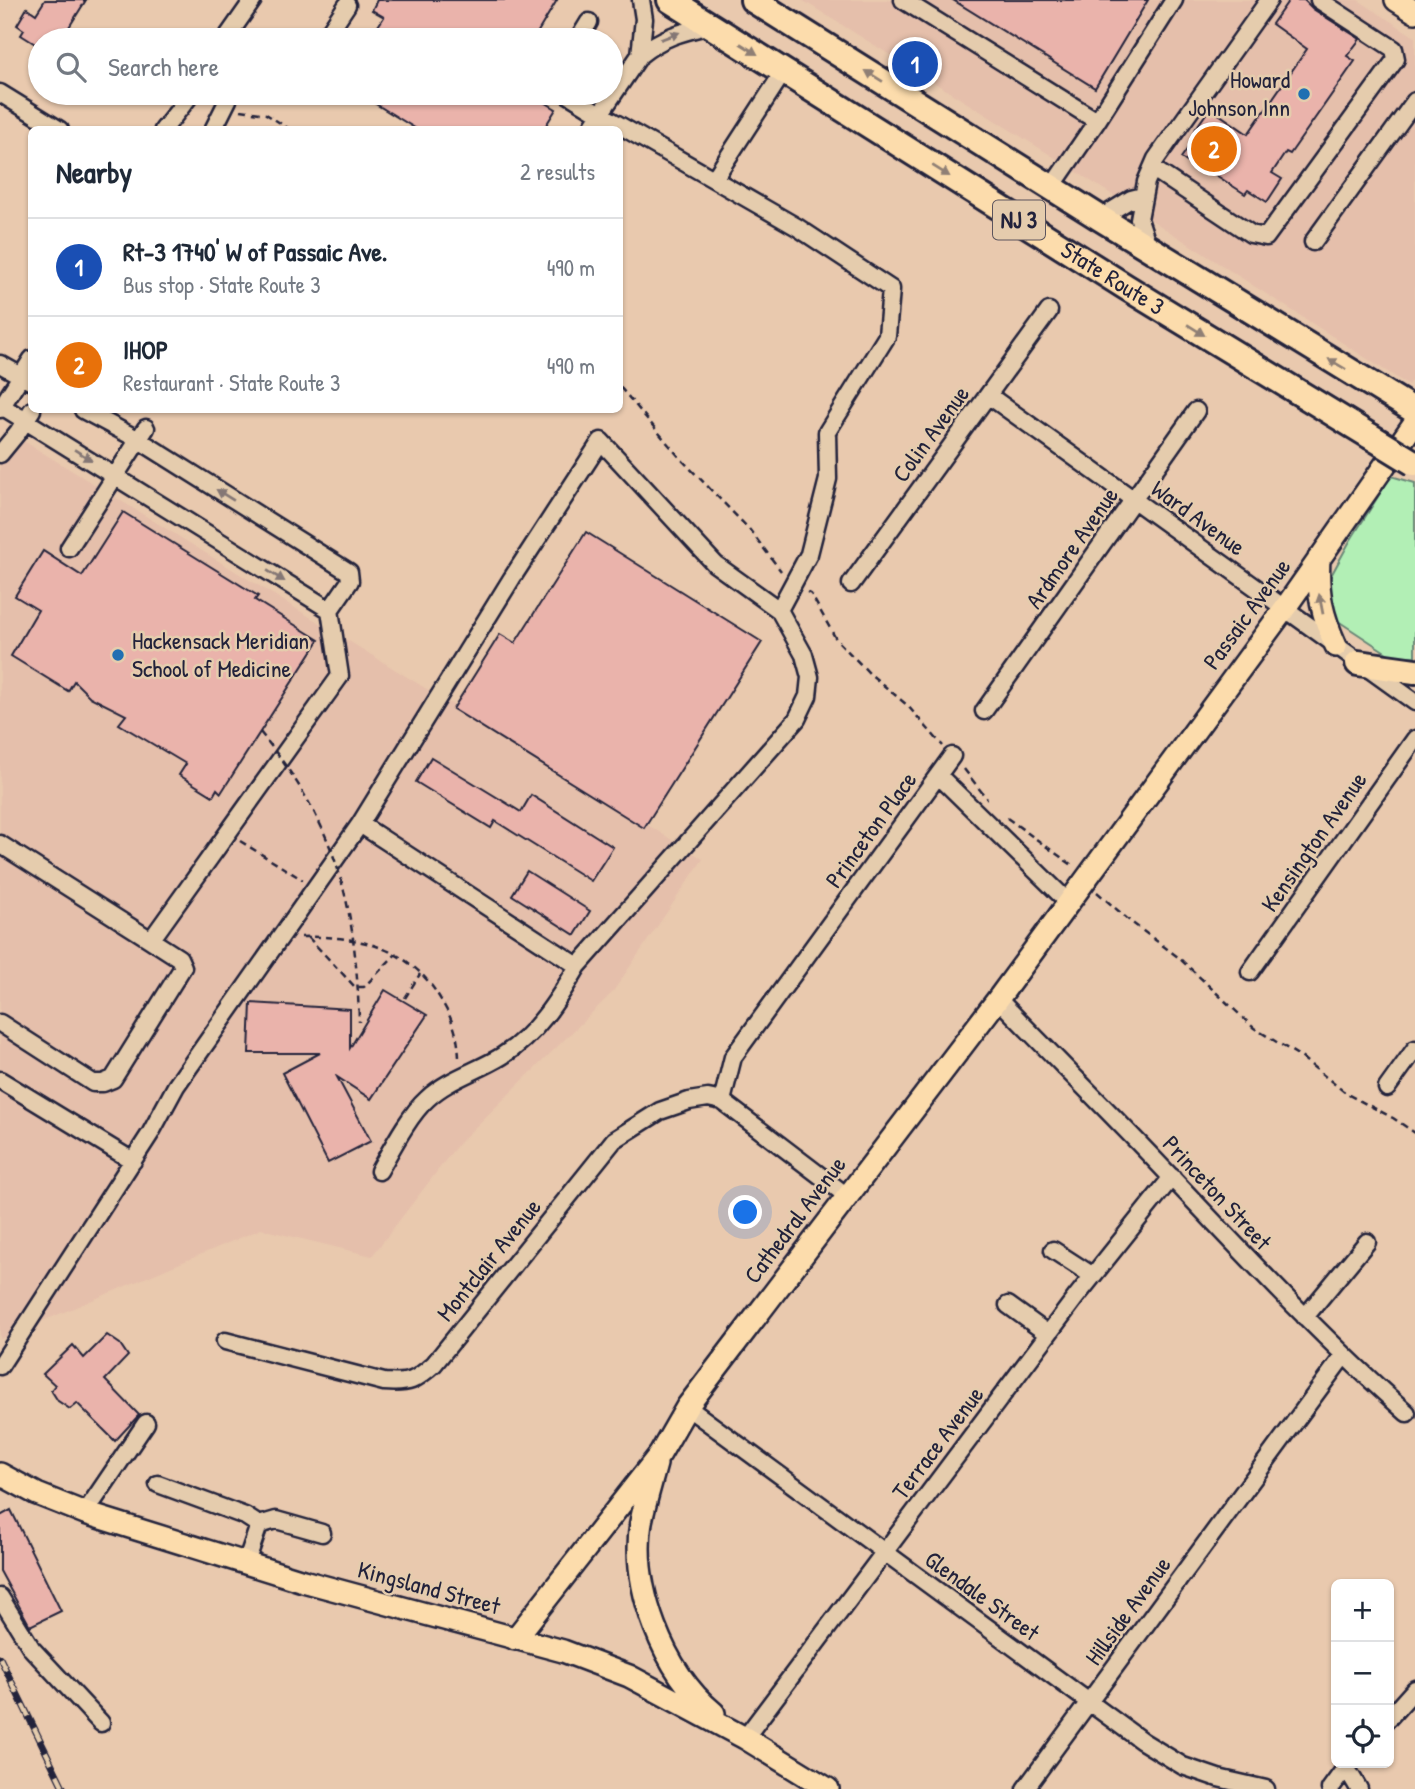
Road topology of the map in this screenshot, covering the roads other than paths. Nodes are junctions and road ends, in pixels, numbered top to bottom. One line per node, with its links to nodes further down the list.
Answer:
1 (253, 0): 14 (street)
2 (641, 0): 17 (street)
3 (670, 0): 13 (highway, State Route 3 / NJ 3)
4 (753, 0): 38 (highway, State Route 3 / NJ 3, one-way to 4)
5 (904, 0): 28 (street)
6 (1174, 0): 28 (street)
7 (1269, 0): 36 (street)
8 (1319, 0): 36 (street)
9 (1396, 0): 11 (main road)
10 (346, 2): 15 (street)
11 (1415, 12)
12 (589, 22): 16 (street)
13 (711, 26): 17 (street, one-way to 13); 18 (highway, State Route 3 / NJ 3, one-way to 18)
14 (236, 28)
15 (331, 28)
16 (585, 28)
17 (640, 55): 19 (street)
18 (784, 71): 37 (street); 55 (highway, State Route 3 / NJ 3, one-way to 55, bridge)
19 (623, 80)
20 (0, 93): 26 (street)
21 (1415, 101): 41 (street)
22 (183, 105): 31 (street)
23 (224, 105): 32 (street)
24 (585, 105): 27 (street)
25 (606, 105): 27 (street)
26 (29, 111): 29 (street); 30 (street)
27 (600, 114): 33 (street); 34 (street)
28 (1097, 121): 38 (street)
29 (44, 126)
30 (53, 126)
31 (166, 126)
32 (215, 126)
33 (592, 126)
34 (621, 126)
35 (623, 127): 37 (street)
36 (1152, 168): 39 (street)
37 (714, 179): 63 (street)
38 (1051, 188): 40 (highway, State Route 3 / NJ 3)
39 (1143, 196): 40 (street); 42 (street)
40 (1100, 218): 42 (highway, State Route 3 / NJ 3)
41 (1313, 242)
42 (1149, 249): 47 (highway, State Route 3 / NJ 3, one-way to 42)
43 (1049, 311): 46 (street, Colin Avenue)
44 (0, 364): 45 (street)
45 (26, 379): 48 (street)
46 (988, 395): 57 (street, Ward Avenue); 60 (street, Colin Avenue)
47 (1405, 405)
48 (1, 407): 51 (street)
49 (1196, 411): 57 (street, Ardmore Avenue)
50 (90, 413): 53 (street)
51 (29, 414): 54 (street); 56 (street, one-way to 56)
52 (1415, 422): 59 (main road, Passaic Avenue)
53 (142, 434): 56 (street); 62 (street, one-way to 53)
54 (0, 454)
55 (1415, 463)
56 (116, 475): 58 (street); 62 (street, one-way to 62)
57 (1133, 500): 61 (street, Ward Avenue); 68 (street, Ardmore Avenue)
58 (69, 548)
59 (1319, 558): 61 (main road, Passaic Avenue); 64 (main road, one-way to 59)
60 (850, 584)
61 (1285, 608): 64 (street, Ward Avenue); 73 (main road, Passaic Avenue)
62 (330, 610): 76 (street)
63 (779, 610): 72 (street); 77 (street)
64 (1336, 646): 65 (street, Ward Avenue)
65 (1358, 663): 66 (highway); 67 (street, Ward Avenue)
66 (1415, 671)
67 (1415, 702)
68 (984, 711)
69 (1415, 739): 78 (street, Kensington Avenue)
70 (952, 756): 71 (street)
71 (939, 776): 75 (street, Princeton Place); 84 (street, Princeton Place)
72 (360, 824): 77 (street); 85 (street)
73 (1119, 834): 75 (main road, Cathedral Avenue)
74 (0, 844): 76 (street)
75 (1069, 903): 79 (main road, Cathedral Avenue)
76 (151, 940): 80 (street)
77 (578, 966): 86 (street)
78 (1250, 972)
79 (998, 999): 87 (street, Princeton Street); 88 (main road, Cathedral Avenue)
80 (0, 1023)
81 (1415, 1049): 83 (street)
82 (0, 1080): 85 (street)
83 (1387, 1088)
84 (722, 1101): 88 (street); 95 (street, Montclair Avenue)
85 (133, 1161): 97 (street)
86 (379, 1171)
87 (1172, 1177): 91 (street, Terrace Avenue); 93 (street, Princeton Street)
88 (846, 1196): 98 (main road, Cathedral Avenue)
89 (1367, 1242): 93 (street)
90 (1053, 1250): 91 (street)
91 (1093, 1276): 94 (street, Terrace Avenue)
92 (1008, 1305): 94 (street)
93 (1305, 1317): 96 (street, Princeton Street)
94 (1048, 1334): 107 (street, Terrace Avenue)
95 (225, 1341)
96 (1344, 1355): 99 (street, Princeton Street); 112 (street, Hillside Avenue)
97 (0, 1366)
98 (687, 1407): 101 (main road, Cathedral Avenue); 107 (street, Glendale Street)
99 (1407, 1413)
100 (146, 1423): 104 (street)
101 (660, 1454): 110 (main road, Cathedral Avenue); 115 (main road)
102 (0, 1474): 104 (main road, Kingsland Street)
103 (158, 1484): 105 (street)
104 (85, 1513): 108 (main road, Kingsland Street)
105 (259, 1525): 106 (street); 108 (street)
106 (322, 1533)
107 (884, 1552): 112 (street, Glendale Street); 115 (street, Terrace Avenue)
108 (246, 1563): 110 (main road, Kingsland Street)
109 (0, 1597): 114 (street)
110 (515, 1639): 115 (main road, Kingsland Street)
111 (1415, 1689): 113 (street)
112 (1089, 1702): 119 (street, Hillside Avenue); 120 (street, Glendale Street)
113 (1394, 1712)
114 (101, 1723)
115 (745, 1738): 118 (main road, Kingsland Street)
116 (1346, 1768): 121 (street)
117 (1349, 1768): 122 (street)
118 (828, 1789)
119 (1025, 1789)
120 (1266, 1789)
121 (1331, 1789)
122 (1359, 1789)

